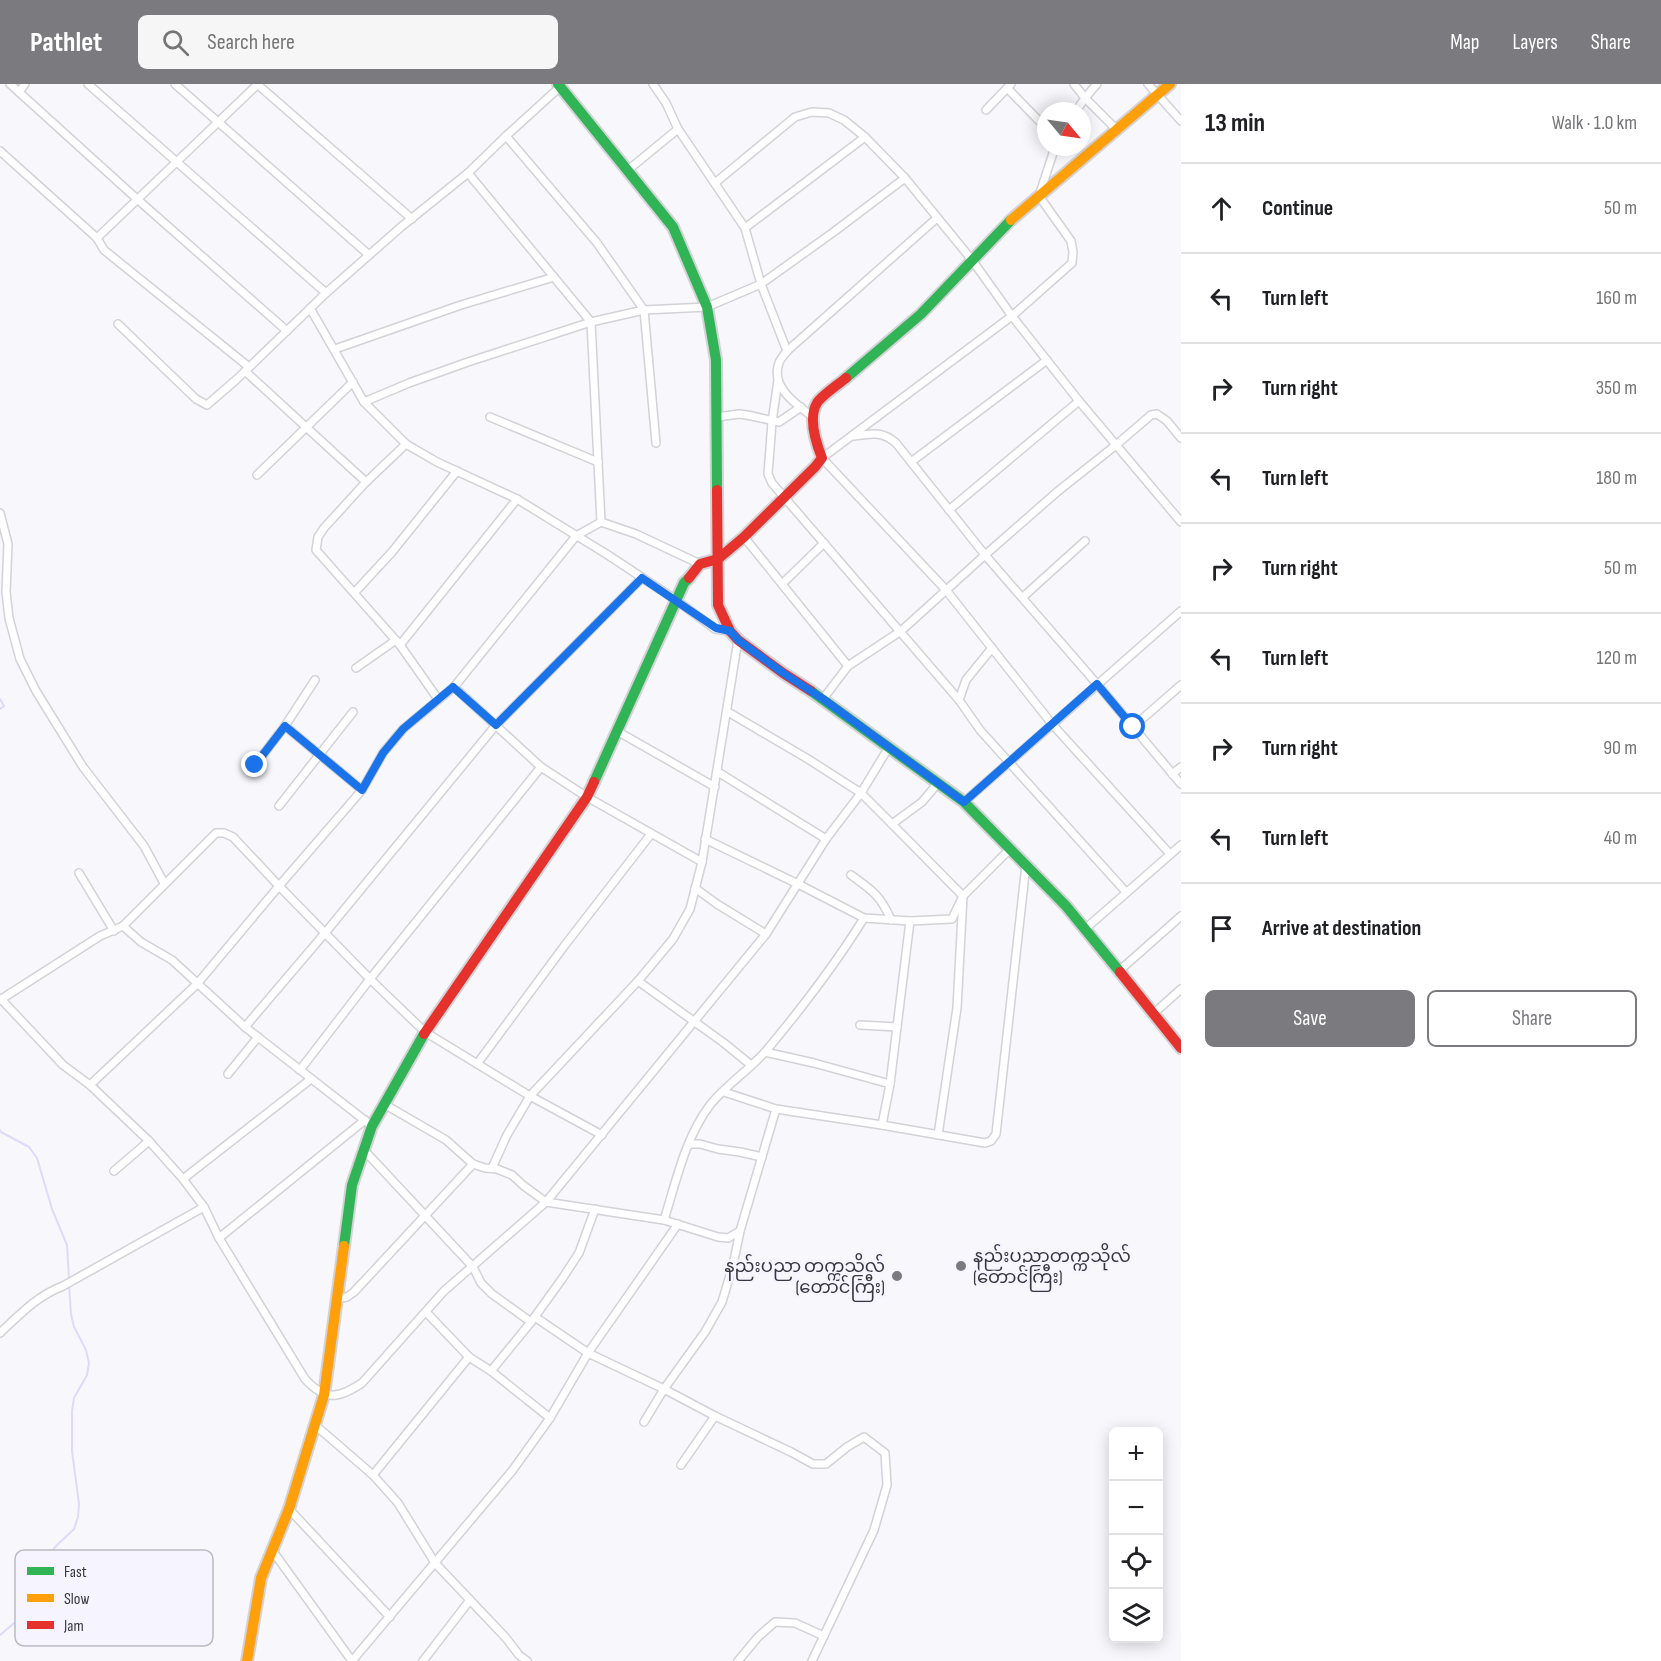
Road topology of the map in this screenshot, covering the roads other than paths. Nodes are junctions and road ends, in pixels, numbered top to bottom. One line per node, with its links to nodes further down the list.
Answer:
1 (10, 84): 13 (street)
2 (25, 84): 13 (street)
3 (88, 84): 27 (street)
4 (175, 84): 19 (street)
5 (258, 84): 19 (street); 35 (street)
6 (653, 84): 21 (street)
7 (1074, 84): 15 (street)
8 (1097, 84): 15 (street)
9 (1148, 84): 14 (street)
10 (1170, 84): 14 (street)
11 (560, 85): 23 (street); 28 (street)
12 (1009, 86): 17 (street); 18 (street)
13 (19, 92): 33 (street)
14 (1156, 95): 20 (street); 22 (street)
15 (1085, 98): 16 (street); 22 (street)
16 (1082, 102)
17 (986, 110)
18 (1037, 118)
19 (218, 121): 27 (street); 38 (street)
20 (1181, 121)
21 (678, 129): 28 (street); 31 (street)
22 (1118, 130): 32 (street)
23 (506, 136): 29 (street); 45 (street)
24 (866, 136): 30 (street); 31 (street); 36 (street)
25 (0, 151): 37 (street)
26 (1052, 156): 32 (street)
27 (177, 162): 33 (street); 42 (street)
28 (628, 170): 43 (street)
29 (468, 173): 35 (street); 40 (street)
30 (905, 178): 34 (street); 41 (street)
31 (715, 183): 36 (street)
32 (1039, 196): 39 (street); 46 (street)
33 (136, 199): 37 (street); 49 (street)
34 (938, 218): 39 (street); 51 (street)
35 (412, 219): 38 (street)
36 (745, 228): 41 (street)
37 (97, 238): 53 (street)
38 (369, 255): 42 (street)
39 (972, 260): 46 (street); 61 (street)
40 (554, 277): 47 (street); 50 (street)
41 (761, 284): 43 (street); 51 (street)
42 (326, 293): 44 (street)
43 (707, 306): 45 (street); 60 (street)
44 (310, 308): 49 (street); 50 (street)
45 (644, 310): 47 (street); 66 (street)
46 (1011, 316): 52 (street); 64 (street)
47 (591, 322): 57 (street); 70 (street)
48 (118, 324): 53 (street)
49 (287, 331): 53 (street)
50 (335, 349): 55 (street)
51 (787, 351): 54 (street)
52 (1047, 360): 56 (street); 71 (street)
53 (247, 369): 63 (street)
54 (778, 380): 58 (street); 62 (street)
55 (353, 382): 57 (street); 63 (street)
56 (1079, 401): 68 (street); 77 (street)
57 (364, 402): 67 (street)
58 (801, 407): 61 (street); 62 (street)
59 (489, 417): 70 (street)
60 (717, 417): 62 (street); 86 (street)
61 (813, 417): 69 (street)
62 (772, 422): 75 (street)
63 (307, 428): 73 (street); 74 (street)
64 (851, 436): 69 (street); 71 (street)
65 (1181, 438): 68 (street)
66 (656, 443)
67 (406, 444): 72 (street); 74 (street)
68 (1116, 446): 80 (street); 85 (street)
69 (822, 458): 75 (street); 90 (street)
70 (598, 462): 79 (street)
71 (911, 462): 77 (street)
72 (457, 471): 76 (street); 91 (street)
73 (257, 475)
74 (366, 482): 91 (street)
75 (784, 498): 82 (street); 84 (street)
76 (517, 499): 81 (street); 98 (street)
77 (949, 510): 85 (street)
78 (0, 513): 143 (street)
79 (600, 522): 81 (street); 87 (street)
80 (1181, 522)
81 (576, 536): 88 (street); 105 (street)
82 (744, 537): 86 (street); 89 (street)
83 (1084, 542): 92 (street)
84 (824, 543): 89 (street); 96 (street)
85 (985, 555): 90 (street); 92 (street)
86 (718, 559): 87 (street); 95 (street)
87 (700, 564): 93 (street)
88 (642, 578): 93 (street); 112 (street)
89 (782, 584): 100 (street)
90 (946, 590): 96 (street); 99 (street)
91 (355, 592): 98 (street)
92 (1023, 597): 103 (street)
93 (676, 600): 95 (street); 115 (street)
94 (1181, 611): 103 (street)
95 (730, 631): 97 (street)
96 (900, 631): 100 (street); 108 (street)
97 (738, 640): 107 (street); 110 (street)
98 (398, 643): 101 (street); 106 (street)
99 (992, 648): 108 (street); 111 (street)
100 (849, 666): 107 (street)
101 (356, 668)
102 (315, 680): 113 (street)
103 (1097, 684): 111 (street); 114 (street)
104 (1181, 685): 114 (street)
105 (453, 687): 106 (street); 112 (street)
106 (438, 699): 127 (street)
107 (823, 699): 116 (street)
108 (959, 700): 118 (street)
109 (353, 712): 117 (street)
110 (728, 712): 122 (street); 128 (street)
111 (1052, 724): 118 (street); 138 (street)
112 (496, 725): 120 (street); 156 (street)
113 (285, 726): 117 (street); 119 (street)
114 (1133, 727): 123 (street)
115 (616, 731): 126 (street); 129 (street)
116 (889, 747): 124 (street); 128 (street)
117 (319, 755): 127 (street); 131 (street)
118 (1011, 762): 130 (street); 147 (street)
119 (255, 765)
120 (541, 767): 129 (street); 159 (street)
121 (1181, 767): 123 (street)
122 (718, 772): 126 (street); 135 (street)
123 (1172, 774): 125 (street)
124 (938, 783): 130 (street); 132 (street)
125 (1181, 784)
126 (715, 788): 134 (street)
127 (362, 790): 145 (street)
128 (861, 793): 132 (street); 135 (street)
129 (587, 797): 133 (street); 169 (street)
130 (964, 802): 137 (street)
131 (279, 806)
132 (892, 824): 148 (street)
133 (651, 834): 139 (street); 173 (street)
134 (705, 839): 139 (street); 144 (street)
135 (826, 839): 144 (street)
136 (1181, 845): 138 (street)
137 (1010, 849): 140 (street); 148 (street)
138 (1170, 855): 147 (street)
139 (702, 862): 146 (street)
140 (1026, 865): 154 (street); 187 (street)
141 (79, 873): 155 (street)
142 (851, 875): 151 (street)
143 (164, 883): 145 (street); 153 (street)
144 (798, 884): 150 (street); 157 (street)
145 (279, 886): 156 (street); 161 (street)
146 (695, 888): 157 (street); 160 (street)
147 (1126, 892): 154 (street)
148 (963, 896): 152 (street); 187 (street)
149 (1181, 916): 158 (street)
150 (864, 918): 151 (street); 172 (street)
151 (891, 920): 152 (street)
152 (910, 921): 168 (street)
153 (123, 926): 155 (street); 161 (street)
154 (1085, 929): 158 (street)
155 (114, 931): 163 (street)
156 (325, 933): 159 (street); 167 (street)
157 (766, 934): 165 (street)
158 (1119, 971): 164 (street)
159 (370, 979): 169 (street); 175 (street)
160 (638, 981): 165 (street); 181 (street)
161 (197, 984): 167 (street); 179 (street)
162 (1181, 989): 164 (street)
163 (1, 999): 179 (street)
164 (1153, 1014): 171 (street)
165 (694, 1022): 174 (street); 186 (street)
166 (860, 1025): 168 (street)
167 (245, 1027): 170 (street)
168 (897, 1027): 178 (street)
169 (425, 1032): 173 (street); 182 (street)
170 (258, 1037): 175 (street); 176 (street)
171 (1181, 1048)
172 (765, 1052): 174 (street); 178 (street)
173 (477, 1064): 181 (street)
174 (751, 1065): 180 (street)
175 (300, 1070): 177 (street)
176 (228, 1074)
177 (312, 1079): 184 (street); 195 (street)
178 (890, 1084): 185 (street)
179 (90, 1085): 188 (street)
180 (724, 1092): 183 (street); 189 (street)
181 (530, 1096): 186 (street); 193 (street)
182 (384, 1104): 184 (street); 192 (street)
183 (776, 1109): 185 (street); 191 (street)
184 (369, 1123): 190 (street); 203 (street)
185 (882, 1125): 187 (street)
186 (602, 1135): 196 (street)
187 (938, 1135)
188 (149, 1141): 194 (street); 195 (street)
189 (689, 1144): 191 (street); 200 (street)
190 (364, 1150): 199 (street); 205 (street)
191 (762, 1157): 202 (street)
192 (473, 1164): 193 (street); 199 (street)
193 (492, 1168): 196 (street)
194 (114, 1171)
195 (183, 1179): 197 (street)
196 (546, 1202): 198 (street); 204 (street)
197 (204, 1207): 203 (street); 208 (street)
198 (595, 1209): 200 (street); 207 (street)
199 (426, 1216): 204 (street); 205 (street)
200 (664, 1220): 201 (street)
201 (678, 1224): 202 (street); 209 (street)
202 (740, 1231): 212 (street)
203 (219, 1238): 213 (street)
204 (473, 1267): 206 (street); 207 (street)
205 (336, 1299): 213 (street)
206 (427, 1313): 210 (street); 213 (street)
207 (533, 1319): 209 (street); 211 (street)
208 (0, 1333)
209 (588, 1353): 212 (street); 215 (street)
210 (469, 1357): 211 (street); 219 (street)
211 (491, 1371): 215 (street)
212 (664, 1389): 214 (street); 216 (street)
213 (324, 1395): 217 (street)
214 (715, 1416): 218 (street); 225 (street)
215 (550, 1418): 222 (street)
216 (644, 1422)
217 (315, 1425): 219 (street); 220 (street)
218 (681, 1465)
219 (373, 1475): 222 (street)
220 (289, 1509): 221 (street); 224 (street)
221 (272, 1550): 226 (street); 227 (street)
222 (435, 1563): 223 (street); 224 (street)
223 (470, 1600): 228 (street); 229 (street)
224 (390, 1617): 227 (street)
225 (824, 1636): 230 (street); 231 (street)
226 (248, 1661)
227 (352, 1661)
228 (423, 1661)
229 (527, 1661)
230 (738, 1661)
231 (812, 1661)

